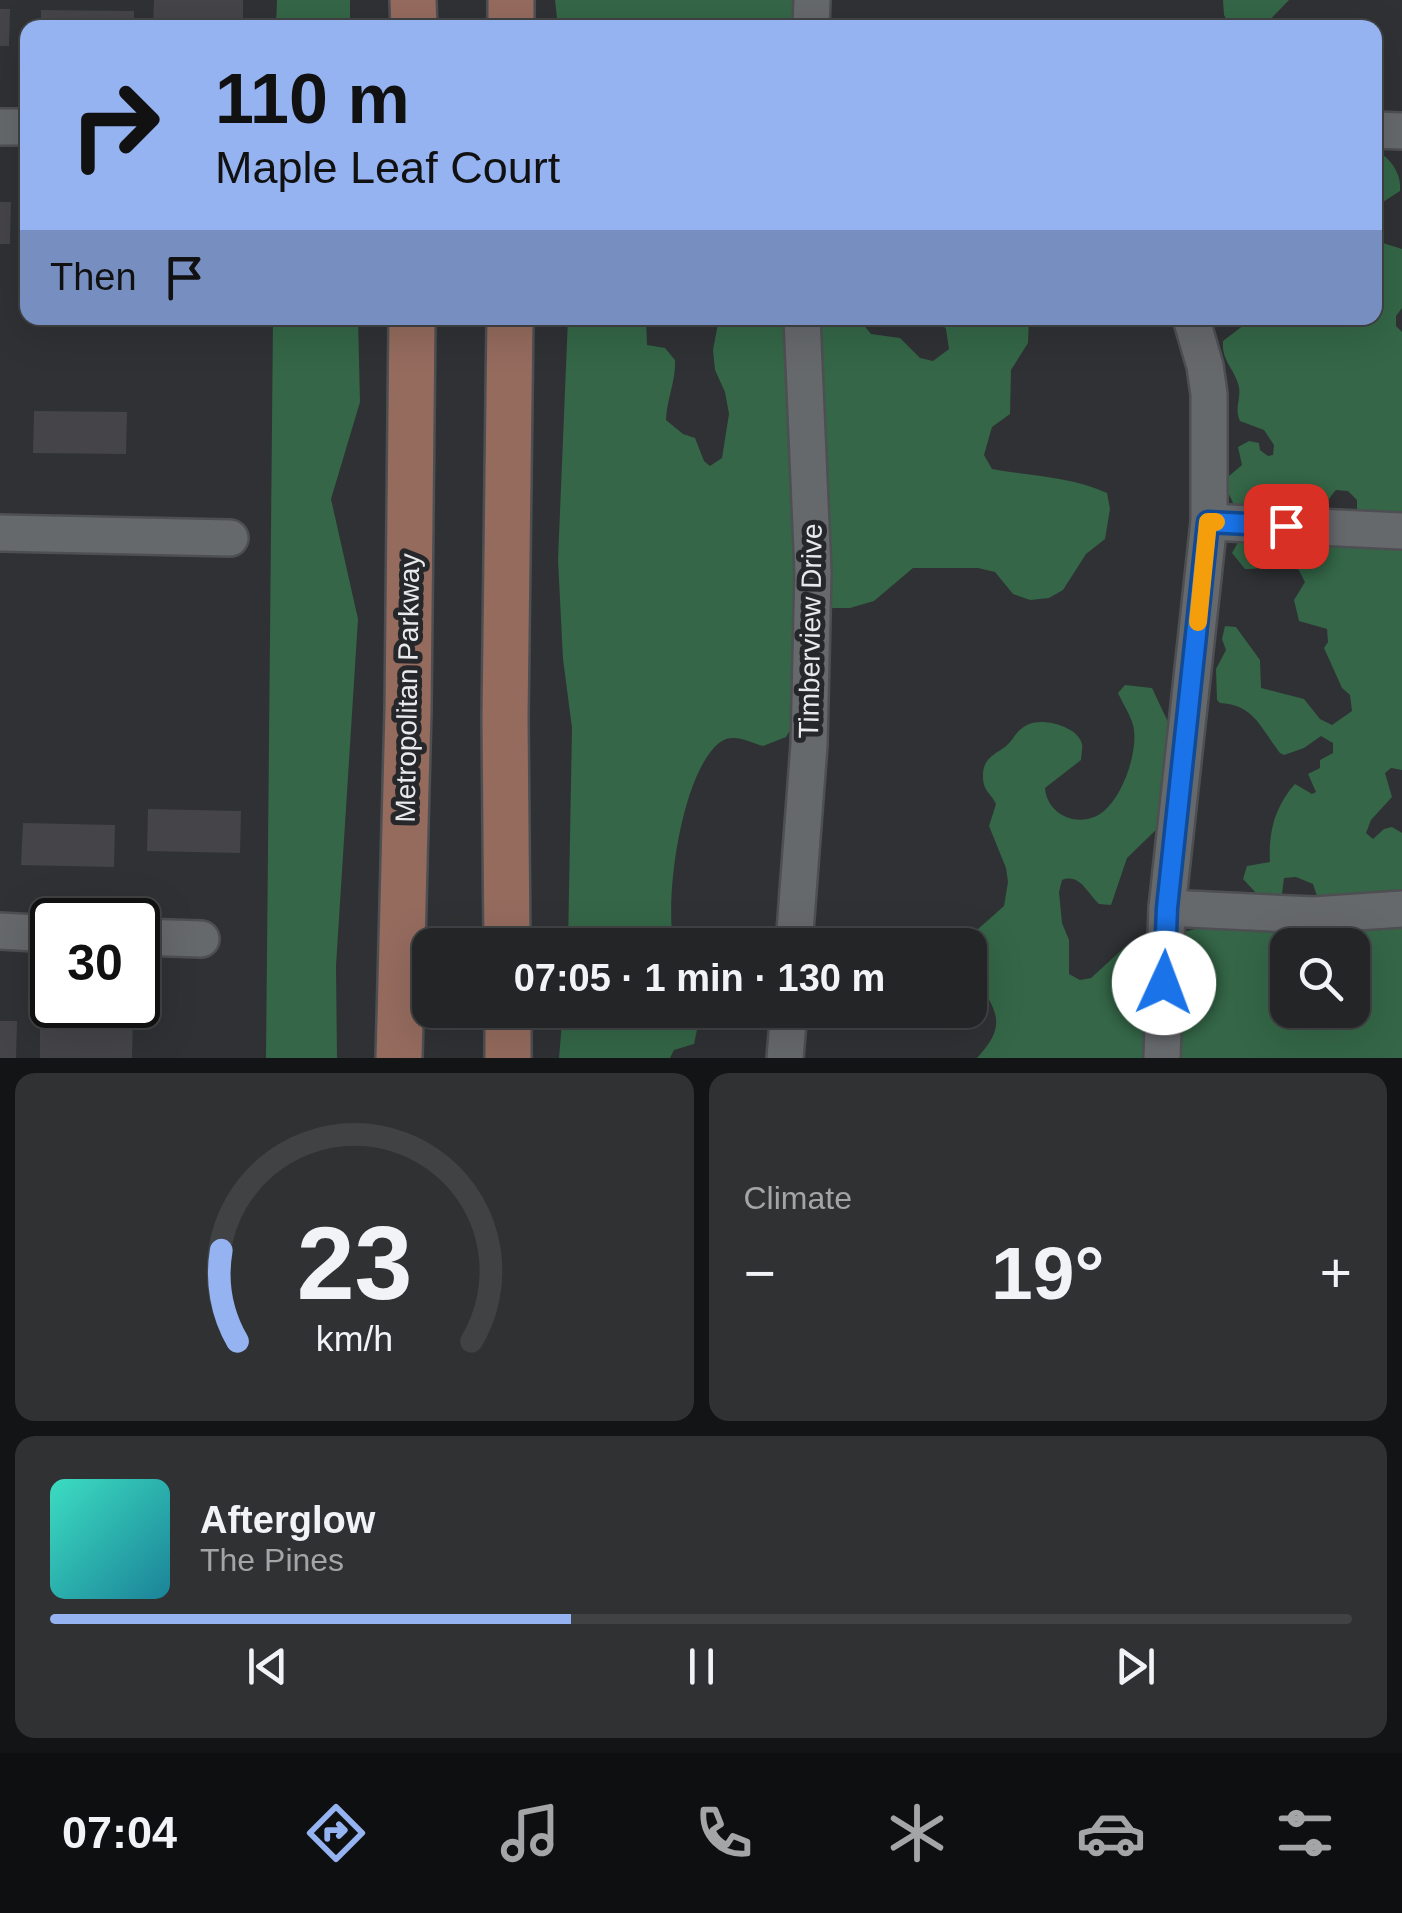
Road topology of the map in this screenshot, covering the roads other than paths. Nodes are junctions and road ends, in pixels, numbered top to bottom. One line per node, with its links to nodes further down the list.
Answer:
1 (412, 325): 19 (main road, Metropolitan Parkway)
2 (510, 325): 11 (main road)
3 (802, 325): 12 (street, Timberview Drive)
4 (1193, 325): 5 (street)
5 (1208, 522): 6 (street); 9 (street)
6 (1402, 531)
7 (0, 532): 8 (street)
8 (230, 538)
9 (1167, 908): 10 (street); 22 (street)
10 (1402, 908)
11 (507, 928)
12 (795, 928)
13 (0, 932): 14 (street)
14 (30, 933)
15 (160, 938): 16 (street)
16 (200, 939)
17 (508, 1028): 20 (main road)
18 (787, 1028): 21 (street)
19 (398, 1058)
20 (508, 1058)
21 (785, 1058)
22 (1162, 1058)

